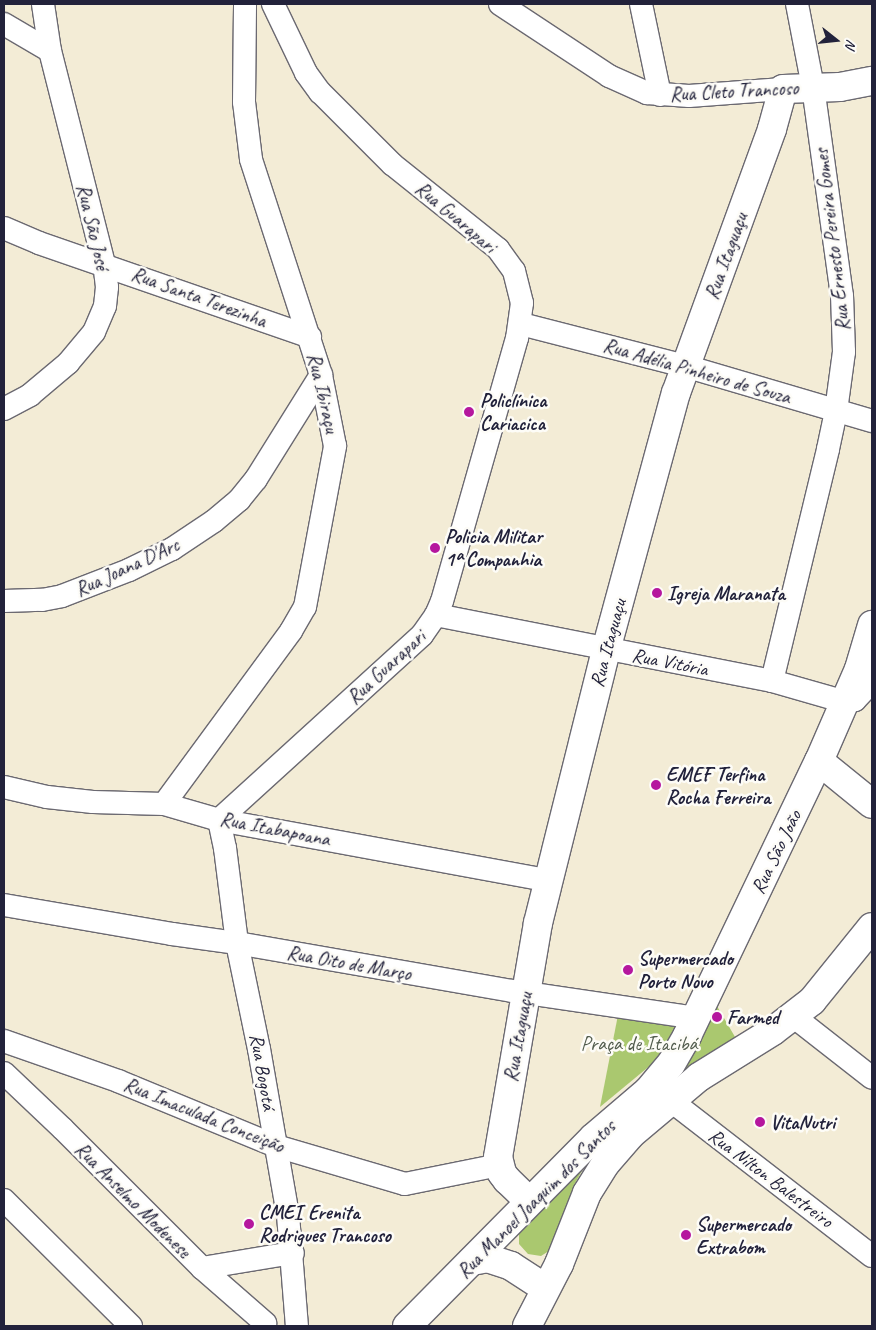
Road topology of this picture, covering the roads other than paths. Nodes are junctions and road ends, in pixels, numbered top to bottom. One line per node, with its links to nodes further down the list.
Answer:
1 (43, 4): 8 (street, Rua São José)
2 (246, 4): 16 (street, Rua Ibiraçu)
3 (273, 4): 15 (street, Rua Guarapari)
4 (500, 4): 12 (street, Rua Cleto Trancoso)
5 (641, 4): 12 (street)
6 (797, 4): 10 (street, Rua Ernesto Pereira Gomes)
7 (4, 24): 8 (street)
8 (50, 51): 14 (street, Rua São José)
9 (872, 81): 10 (main road, Rua Cleto Trancoso)
10 (813, 87): 11 (main road, Rua Cleto Trancoso); 20 (street, Rua Ernesto Pereira Gomes)
11 (783, 89): 12 (street, Rua Cleto Trancoso); 17 (main road, Rua Itaguaçu)
12 (660, 95)
13 (4, 228): 14 (street, Rua Santa Terezinha)
14 (104, 264): 16 (street, Rua Santa Terezinha); 19 (street, Rua São José)
15 (521, 324): 17 (street, Rua Adélia Pinheiro de Souza); 23 (street, Rua Guarapari)
16 (310, 337): 18 (street, Rua Ibiraçu)
17 (685, 366): 20 (street, Rua Adélia Pinheiro de Souza); 25 (main road, Rua Itaguaçu)
18 (321, 375): 22 (street, Rua Joana D'Arc); 31 (street, Rua Ibiraçu)
19 (4, 409)
20 (836, 411): 21 (street, Rua Adélia Pinheiro de Souza); 26 (street, Rua Ernesto Pereira Gomes)
21 (872, 421)
22 (4, 601)
23 (436, 615): 25 (street, Rua Vitória); 33 (street, Rua Guarapari)
24 (872, 625): 28 (main road, Rua São João)
25 (606, 650): 26 (street, Rua Vitória); 34 (main road, Rua Itaguaçu)
26 (772, 681): 28 (street, Rua Vitória)
27 (872, 682): 28 (street)
28 (845, 702): 29 (main road, Rua São João)
29 (819, 761): 32 (main road); 40 (main road, Rua São João)
30 (4, 787): 31 (street, Rua Itabapoana)
31 (164, 804): 33 (street, Rua Itabapoana)
32 (872, 804)
33 (220, 820): 34 (street, Rua Itabapoana); 37 (street, Rua Bogotá)
34 (547, 880): 38 (main road, Rua Itaguaçu)
35 (4, 905): 37 (street, Rua Oito de Março)
36 (872, 927): 39 (main road, Rua Manoel Joaquim dos Santos)
37 (237, 943): 38 (street, Rua Oito de Março); 46 (street, Rua Bogotá)
38 (526, 993): 40 (street, Rua Oito de Março); 47 (main road, Rua Itaguaçu)
39 (793, 1016): 44 (street); 45 (main road, Rua Manoel Joaquim dos Santos)
40 (695, 1018): 42 (main road, Rua São João)
41 (4, 1041): 46 (street, Rua Imaculada Conceição)
42 (665, 1072): 49 (main road, Rua Manoel Joaquim dos Santos)
43 (4, 1073): 54 (street, Rua Anselmo Modenese)
44 (872, 1078)
45 (670, 1100): 52 (street, Rua Nílton Balestreiro); 55 (main road, Rua Manoel Joaquim dos Santos)
46 (276, 1146): 47 (street, Rua Imaculada Conceição); 51 (street, Rua Bogotá)
47 (499, 1165): 49 (main road)
48 (4, 1200): 57 (street)
49 (528, 1201): 50 (main road, Rua Manoel Joaquim dos Santos)
50 (510, 1220): 53 (main road, Rua Manoel Joaquim dos Santos); 55 (main road)
51 (292, 1253): 54 (street); 58 (street, Rua Bogotá)
52 (872, 1256)
53 (472, 1261): 55 (main road); 59 (main road, Rua Manoel Joaquim dos Santos)
54 (202, 1268): 56 (street, Rua Anselmo Modenese)
55 (551, 1278): 60 (main road, Rua Manoel Joaquim dos Santos)
56 (265, 1323)
57 (131, 1326)
58 (297, 1326)
59 (407, 1326)
60 (527, 1326)

